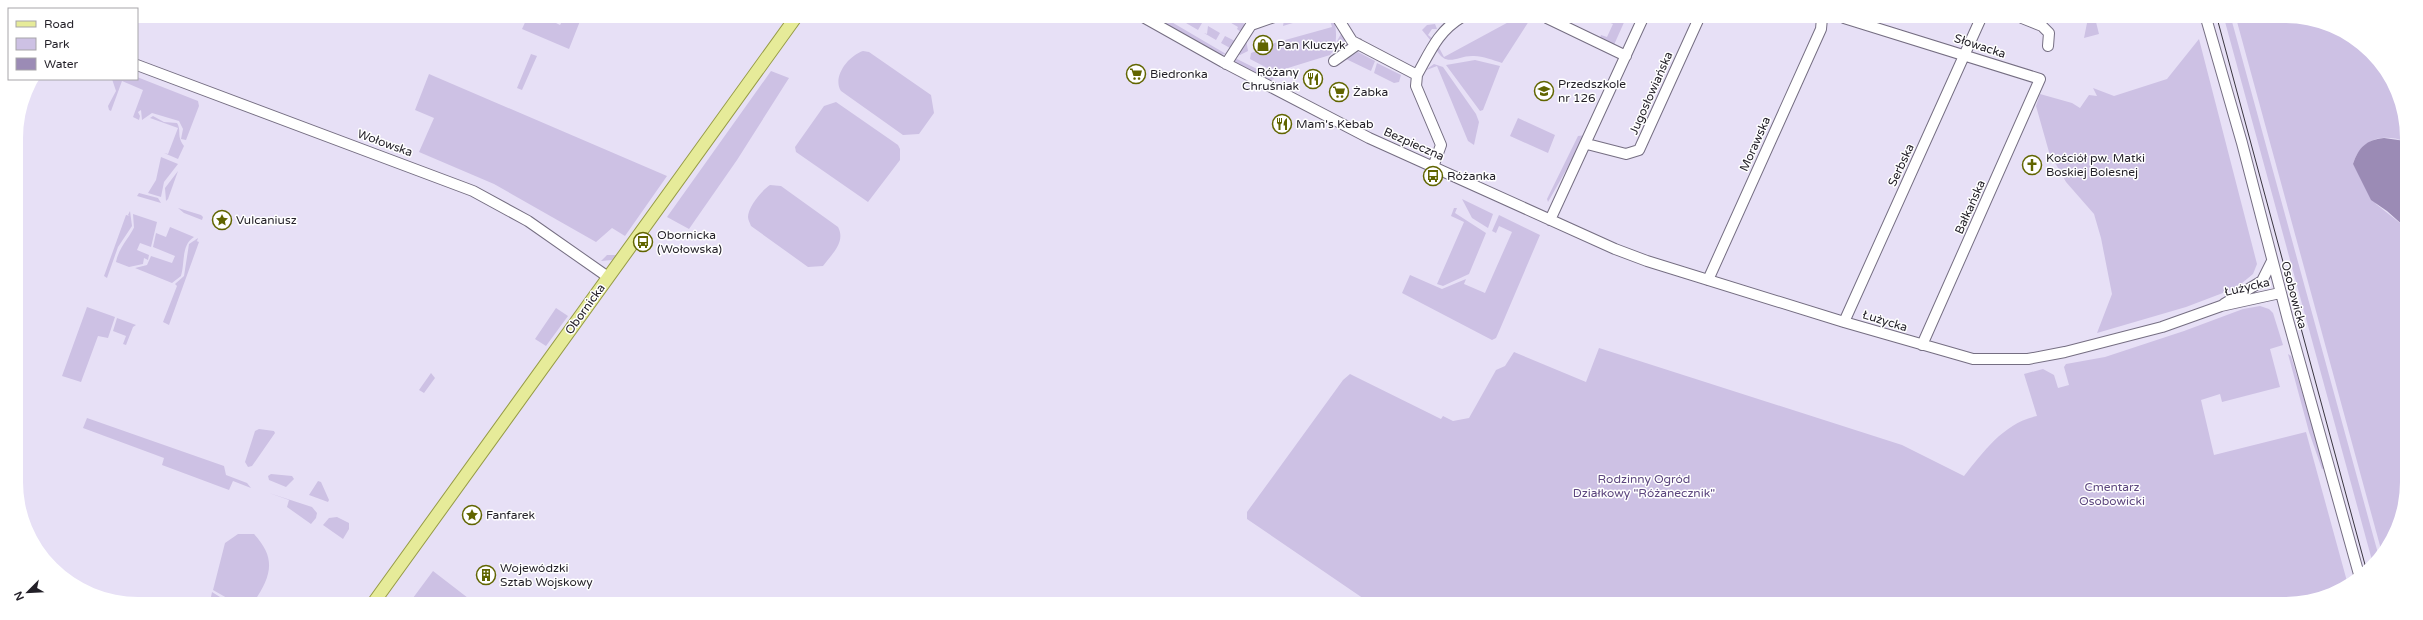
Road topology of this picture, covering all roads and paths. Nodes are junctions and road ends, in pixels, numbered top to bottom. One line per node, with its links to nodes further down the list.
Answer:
1 (792, 23): 27 (main road, Obornicka)
2 (1154, 23): 19 (street, Bezpieczna)
3 (1258, 23): 19 (street)
4 (1340, 23): 14 (street)
5 (1454, 23): 21 (street)
6 (1557, 23): 17 (street)
7 (1641, 23): 17 (street)
8 (1697, 23): 23 (street, Jugosłowiańska)
9 (1822, 23): 28 (street, Morawska)
10 (1860, 23): 16 (street, Słowacka)
11 (1979, 23): 16 (street, Serbska)
12 (2034, 23): 15 (street)
13 (2207, 23): 26 (street, Osobowicka)
14 (1358, 44): 18 (street); 21 (street)
15 (2048, 46)
16 (1966, 55): 22 (street, Słowacka); 32 (street, Serbska)
17 (1626, 56): 23 (street)
18 (1334, 61)
19 (1226, 64): 24 (street, Bezpieczna)
20 (138, 65): 27 (street, Wołowska)
21 (1417, 75): 24 (street)
22 (2040, 80): 33 (street, Bałkańska)
23 (1587, 144): 25 (street)
24 (1434, 167): 25 (street, Bezpieczna)
25 (1550, 220): 28 (street, Łużycka)
26 (2272, 261): 29 (street, Łużycka); 30 (street, Osobowicka)
27 (608, 277): 35 (main road, Obornicka)
28 (1708, 280): 32 (street, Łużycka)
29 (2262, 281): 30 (street, Łużycka); 31 (street, Łużycka)
30 (2280, 293): 31 (street, Łużycka); 34 (street, Osobowicka)
31 (2221, 306): 33 (street, Łużycka)
32 (1844, 322): 33 (street, Łużycka)
33 (1922, 345)
34 (2358, 571)
35 (378, 597)

